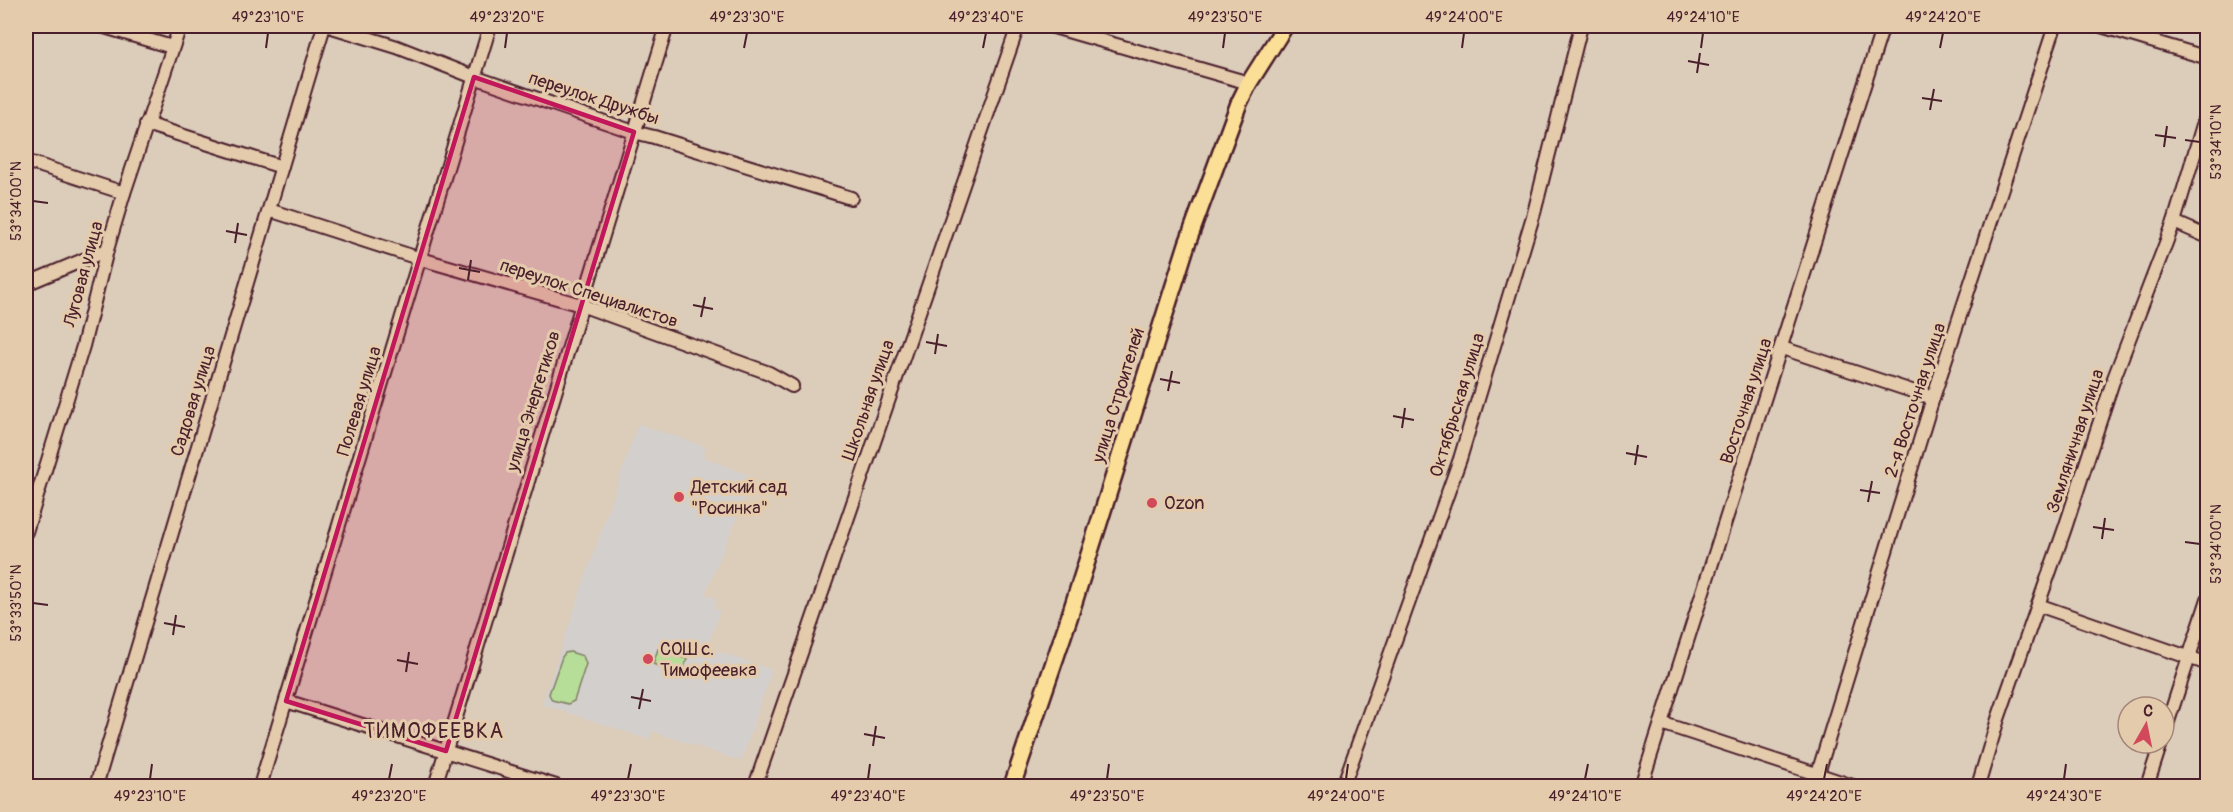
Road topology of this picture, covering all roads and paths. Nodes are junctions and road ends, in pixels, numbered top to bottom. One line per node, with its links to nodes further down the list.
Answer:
1 (101, 26): 14 (street)
2 (180, 26): 14 (street, Луговая улица)
3 (324, 26): 22 (street, Садовая улица)
4 (329, 26): 16 (street, переулок Дружбы)
5 (490, 26): 16 (street, Полевая улица)
6 (667, 26): 20 (street, улица Энергетиков)
7 (1018, 26): 50 (street, Школьная улица)
8 (1050, 26): 17 (street)
9 (1286, 26): 17 (main road, улица Строителей)
10 (1581, 26): 52 (street, Октябрьская улица)
11 (1883, 26): 32 (street, Восточная улица)
12 (2055, 26): 34 (street, 2-я Восточная улица)
13 (2101, 26): 15 (street)
14 (172, 47): 19 (street, Луговая улица)
15 (2208, 58)
16 (474, 77): 20 (street, переулок Дружбы); 29 (street, Полевая улица)
17 (1249, 83): 51 (main road, улица Строителей)
18 (2208, 108): 26 (street, Земляничная улица)
19 (146, 124): 22 (street); 23 (street, Луговая улица)
20 (634, 132): 24 (street, переулок Дружбы); 31 (street, улица Энергетиков)
21 (26, 161): 23 (street)
22 (282, 167): 25 (street, Садовая улица)
23 (124, 193): 28 (street, Луговая улица)
24 (851, 198)
25 (269, 210): 29 (street, переулок Специалистов); 46 (street, Садовая улица)
26 (2174, 222): 27 (street); 37 (street, Земляничная улица)
27 (2208, 237)
28 (107, 250): 30 (street); 35 (street, Луговая улица)
29 (421, 259): 31 (street, переулок Специалистов); 41 (street, Полевая улица)
30 (26, 284)
31 (581, 305): 33 (street, переулок Специалистов); 43 (street, улица Энергетиков)
32 (1782, 348): 34 (street); 42 (street, Восточная улица)
33 (792, 386)
34 (1933, 398): 45 (street, 2-я Восточная улица)
35 (26, 532)
36 (2208, 599): 38 (street)
37 (2038, 605): 38 (street); 55 (street, Земляничная улица)
38 (2188, 658): 39 (street); 40 (street)
39 (2208, 664)
40 (2176, 696)
41 (286, 701): 43 (street); 47 (street, Полевая улица)
42 (1660, 723): 45 (street); 53 (street, Восточная улица)
43 (446, 751): 48 (street, улица Энергетиков); 49 (street)
44 (2157, 755): 56 (street)
45 (1816, 781): 54 (street)
46 (96, 786)
47 (261, 786)
48 (435, 786)
49 (556, 786)
50 (755, 786)
51 (1012, 786)
52 (1343, 786)
53 (1641, 786)
54 (1853, 786)
55 (1978, 786)
56 (2147, 786)

